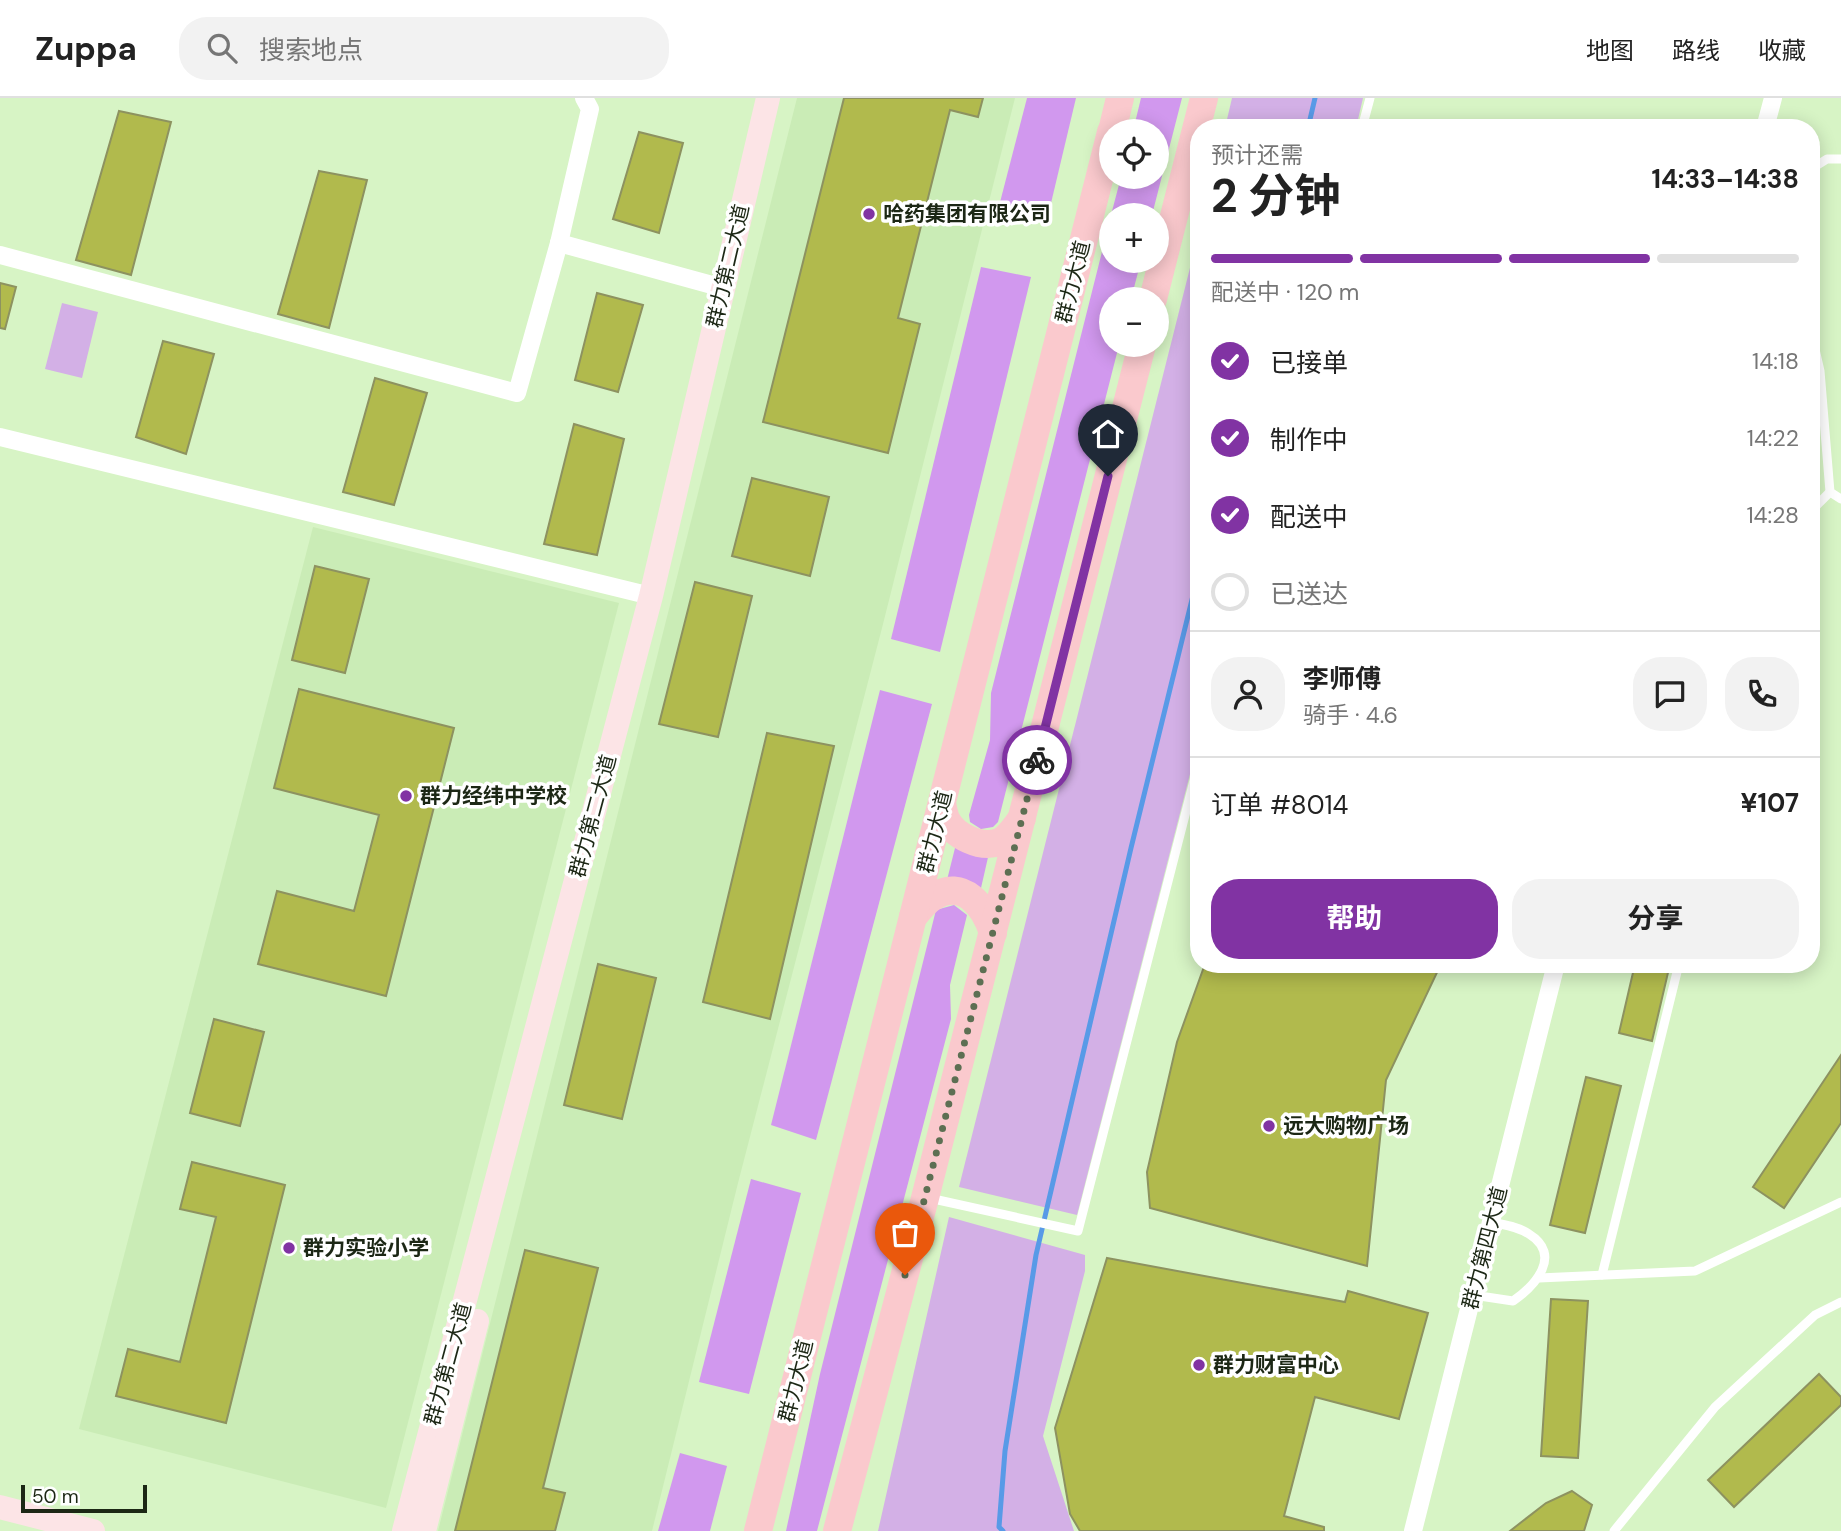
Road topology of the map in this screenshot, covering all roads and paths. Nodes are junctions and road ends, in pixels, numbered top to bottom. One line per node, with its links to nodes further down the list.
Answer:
1 (584, 98): 16 (street)
2 (768, 98): 19 (main road, 群力第二大道)
3 (783, 98): 44 (main road, 群力第二大道)
4 (1120, 98): 8 (main road, 群力大道)
5 (1204, 98): 9 (main road)
6 (1370, 98): 10 (lane)
7 (1773, 98): 11 (street)
8 (1114, 119)
9 (1199, 119)
10 (1364, 119)
11 (1767, 119)
12 (1190, 153): 18 (main road)
13 (1841, 159): 14 (lane)
14 (1820, 163)
15 (1099, 180): 28 (main road, 群力大道)
16 (559, 243): 17 (street); 19 (street)
17 (0, 254)
18 (1156, 287)
19 (723, 288): 26 (main road, 群力第二大道)
20 (1139, 357): 29 (main road)
21 (1820, 371): 23 (lane)
22 (0, 437): 26 (street)
23 (1830, 492): 24 (lane); 25 (lane)
24 (1841, 499)
25 (1820, 501)
26 (651, 596): 43 (main road, 群力第二大道)
27 (1190, 796): 34 (lane)
28 (942, 803): 29 (main road); 30 (main road, 群力大道)
29 (1022, 818): 31 (main road)
30 (913, 917): 31 (main road); 45 (main road, 群力大道)
31 (993, 933): 34 (main road)
32 (1554, 973): 36 (street, 群力第四大道)
33 (1677, 973): 37 (lane)
34 (925, 1198): 46 (main road)
35 (1841, 1202): 37 (lane)
36 (1491, 1222): 38 (lane); 39 (street, 群力第四大道)
37 (1602, 1275): 38 (lane)
38 (1539, 1278): 39 (lane)
39 (1473, 1296): 47 (street, 群力第四大道)
40 (1841, 1303): 48 (lane)
41 (0, 1507): 42 (main road)
42 (93, 1531)
43 (404, 1531)
44 (425, 1531)
45 (758, 1531)
46 (837, 1531)
47 (1413, 1531)
48 (1614, 1531)

